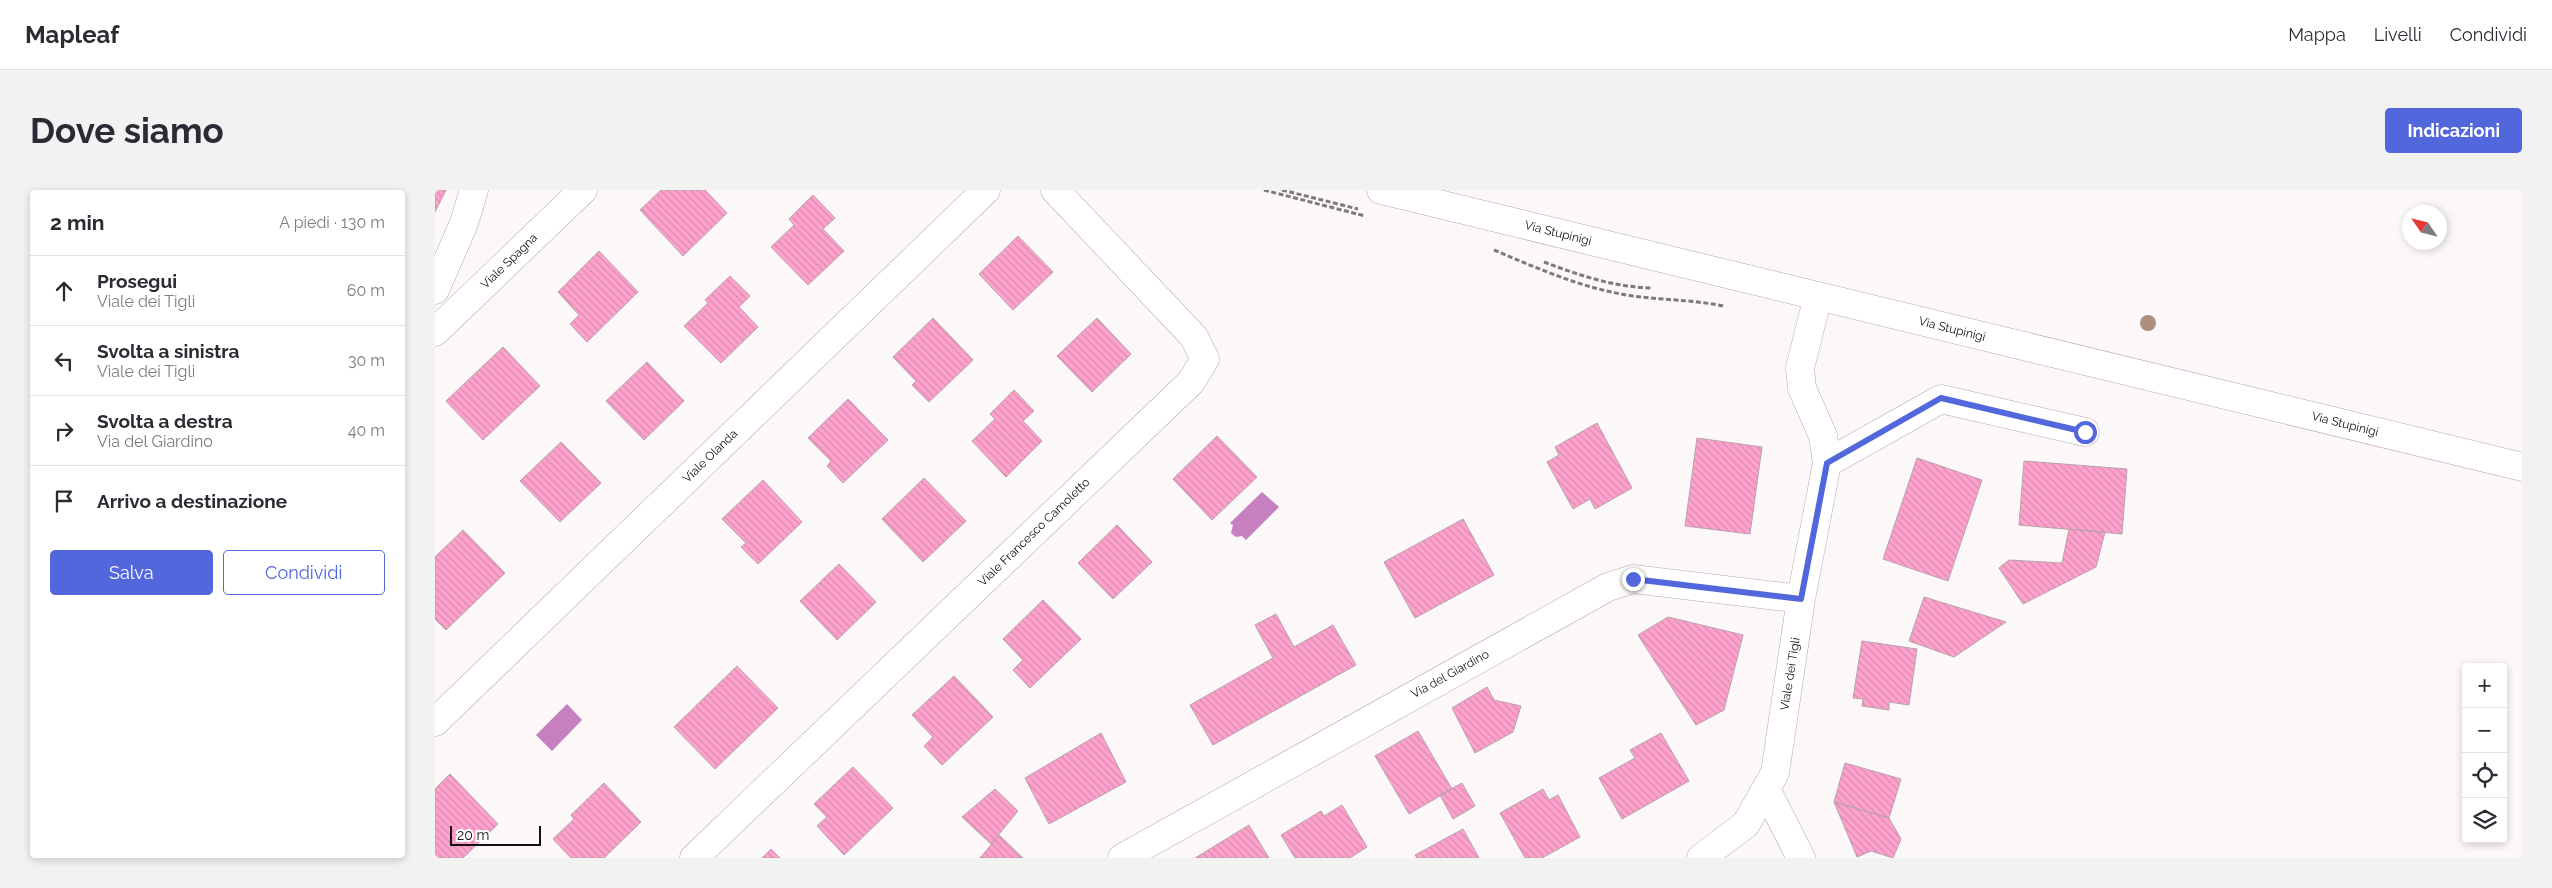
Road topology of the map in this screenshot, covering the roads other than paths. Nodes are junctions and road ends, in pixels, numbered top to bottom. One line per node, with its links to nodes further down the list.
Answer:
1 (474, 190): 6 (street)
2 (583, 190): 8 (street, Viale Spagna)
3 (986, 190): 13 (street, Viale Olanda)
4 (1055, 190): 15 (street, Viale Francesco Camoletto)
5 (1381, 190): 7 (street, Via Stupinigi)
6 (435, 290)
7 (1818, 296): 10 (street, Viale dei Tigli); 11 (street, Via Stupinigi)
8 (435, 332)
9 (2085, 432): 10 (street)
10 (1827, 463): 12 (street, Viale dei Tigli)
11 (2522, 467)
12 (1801, 599): 14 (street, Viale dei Tigli); 16 (street, Via del Giardino)
13 (435, 722)
14 (1766, 788): 17 (street, Viale dei Tigli); 18 (street)
15 (694, 858)
16 (1122, 858)
17 (1701, 858)
18 (1801, 858)

